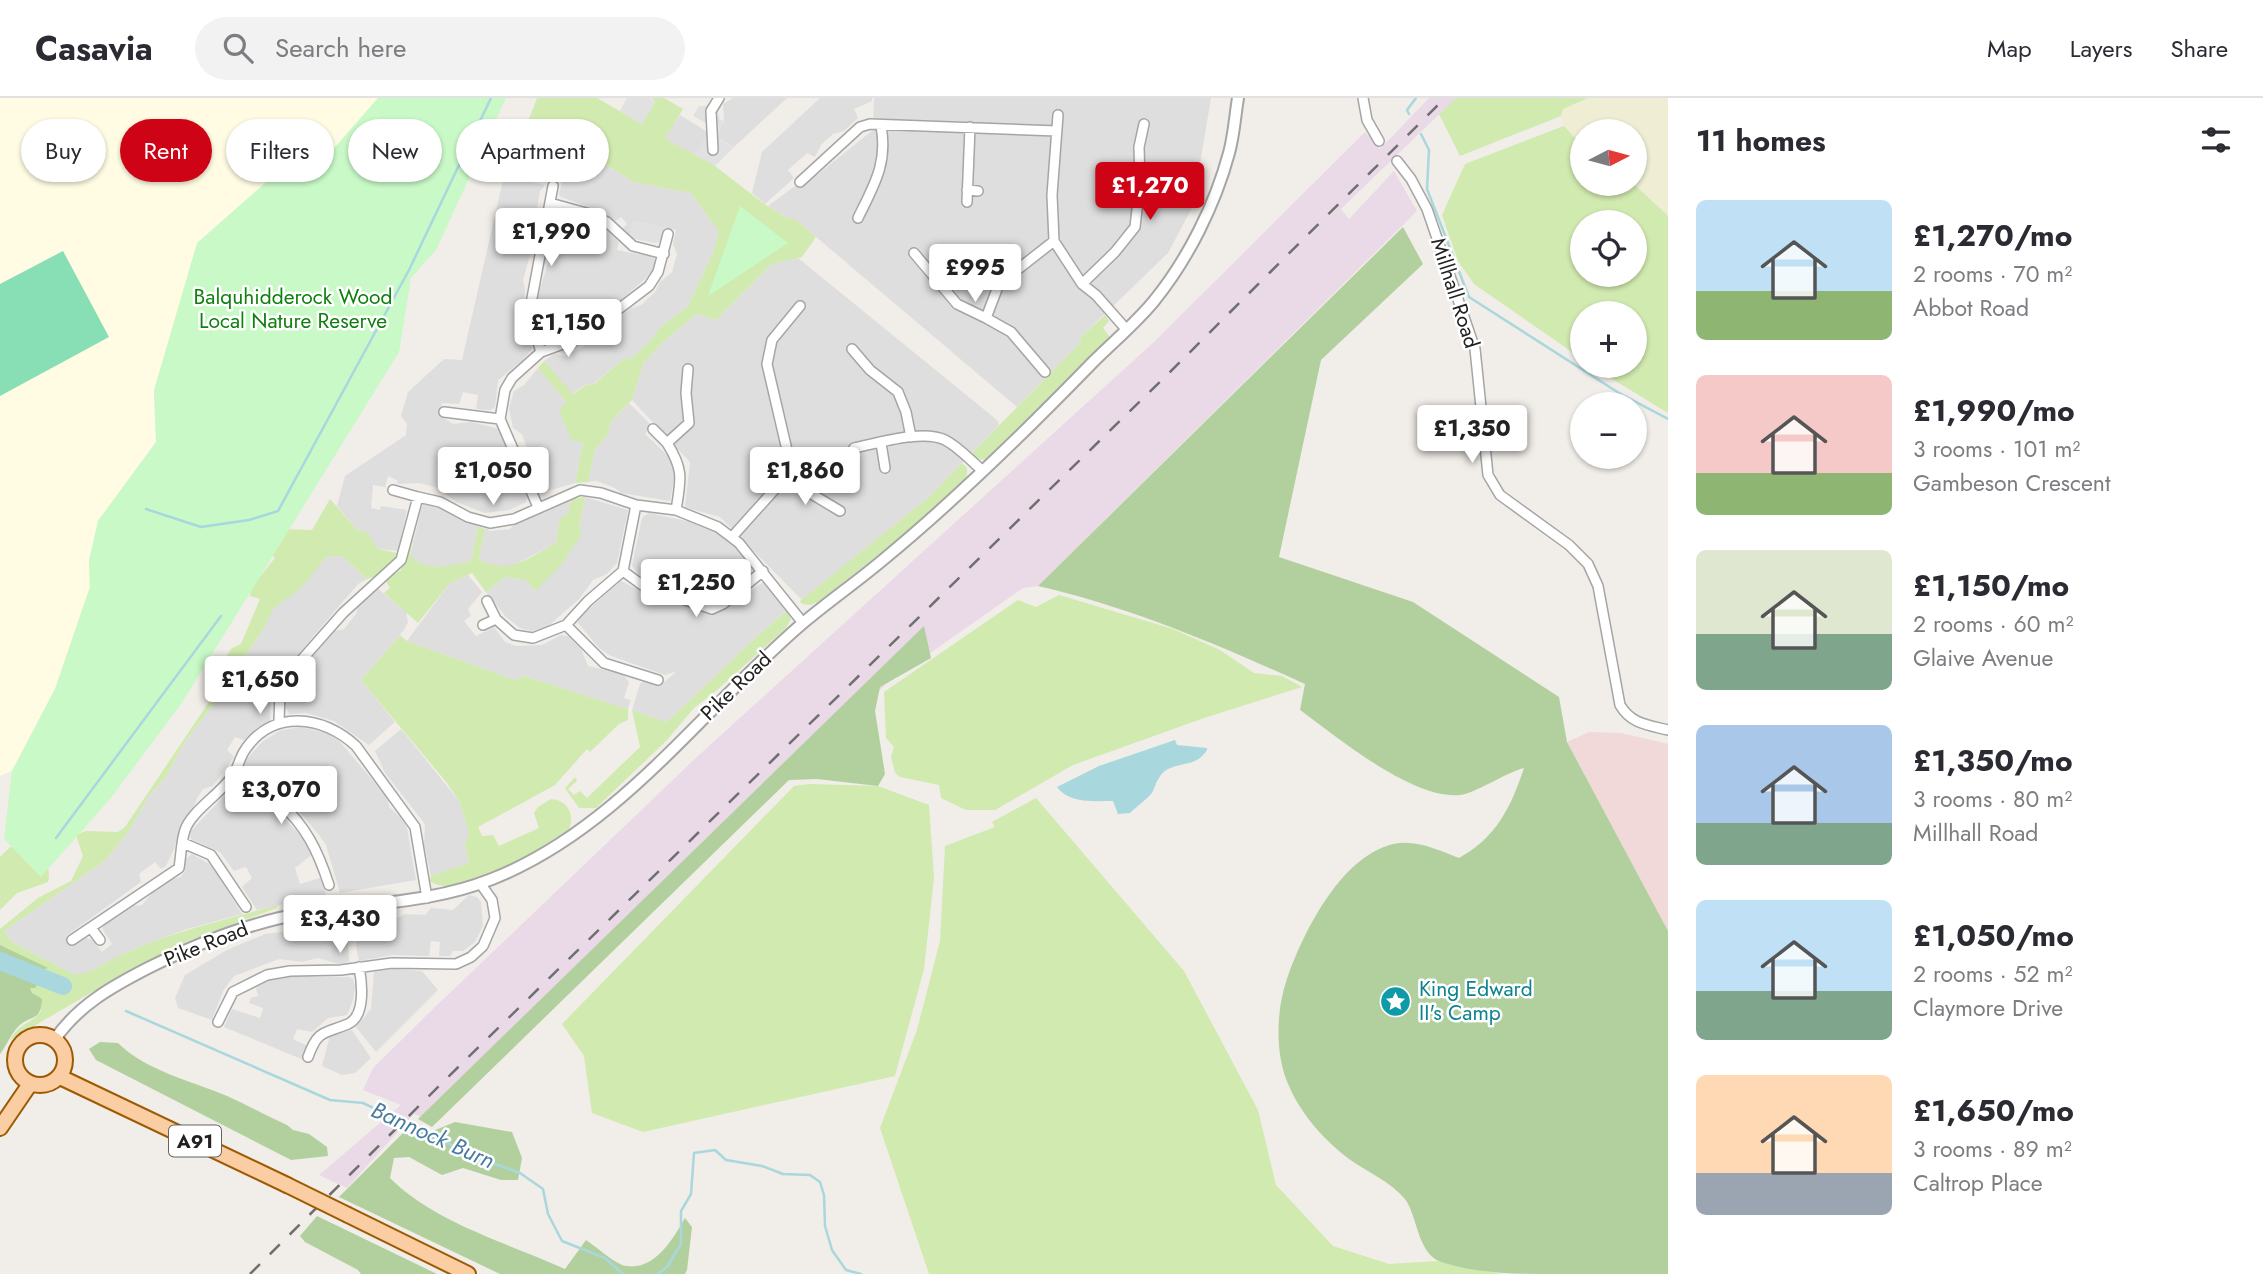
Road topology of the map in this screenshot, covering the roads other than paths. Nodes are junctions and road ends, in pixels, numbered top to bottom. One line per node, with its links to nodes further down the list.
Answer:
1 (719, 98): 10 (street)
2 (1238, 98): 26 (street, Pike Road)
3 (1363, 98): 9 (street)
4 (1058, 115): 8 (street)
5 (1144, 124): 23 (street)
6 (881, 126): 7 (street); 12 (street); 18 (street)
7 (970, 127): 8 (street); 14 (street)
8 (1057, 131): 20 (street)
9 (1379, 141)
10 (713, 150)
11 (1397, 161): 57 (street, Millhall Road)
12 (800, 182)
13 (553, 186): 17 (street)
14 (967, 190): 15 (street); 16 (street)
15 (978, 191)
16 (967, 202)
17 (550, 203): 22 (street); 28 (street)
18 (858, 218)
19 (668, 234): 22 (street)
20 (1054, 241): 23 (street); 25 (street)
21 (914, 253): 25 (street)
22 (664, 254): 28 (street)
23 (1082, 284): 26 (street)
24 (800, 306): 40 (street)
25 (986, 318): 30 (street)
26 (1126, 329): 39 (street, Pike Road)
27 (852, 349): 34 (street)
28 (541, 352): 32 (street)
29 (688, 369): 35 (street)
30 (1045, 372)
31 (444, 412): 32 (street)
32 (500, 419): 44 (street)
33 (653, 429): 35 (street)
34 (911, 437): 36 (street); 39 (street)
35 (667, 443): 45 (street)
36 (881, 443): 37 (street); 38 (street)
37 (854, 448)
38 (885, 468)
39 (983, 471): 52 (street, Pike Road)
40 (785, 478): 46 (street); 47 (street)
41 (393, 490): 42 (street)
42 (418, 497): 44 (street); 56 (street)
43 (636, 505): 44 (street); 45 (street); 48 (street)
44 (538, 507)
45 (676, 510): 47 (street)
46 (840, 510)
47 (732, 537): 49 (street)
48 (623, 571): 49 (street); 54 (street)
49 (763, 571): 52 (street)
50 (487, 601): 51 (street)
51 (495, 619): 53 (street); 54 (street)
52 (803, 623): 60 (street, Pike Road)
53 (483, 625)
54 (566, 625): 55 (street)
55 (658, 680)
56 (279, 721): 58 (street); 62 (street)
57 (1668, 730)
58 (236, 769): 59 (street); 61 (street)
59 (183, 843): 63 (street); 64 (street)
60 (480, 883): 62 (street, Pike Road); 67 (street)
61 (329, 885)
62 (426, 898): 69 (street, Pike Road)
63 (246, 907)
64 (91, 928): 65 (street); 66 (street)
65 (72, 940)
66 (100, 940)
67 (359, 967): 68 (street); 70 (street)
68 (218, 1021)
69 (55, 1039): 71 (main road); 72 (main road)
70 (308, 1057)
71 (63, 1072): 73 (main road); 76 (main road, A91, bridge)
72 (18, 1073): 73 (main road); 74 (main road)
73 (30, 1084): 74 (main road)
74 (8, 1115): 75 (main road)
75 (0, 1128)
76 (468, 1274)

